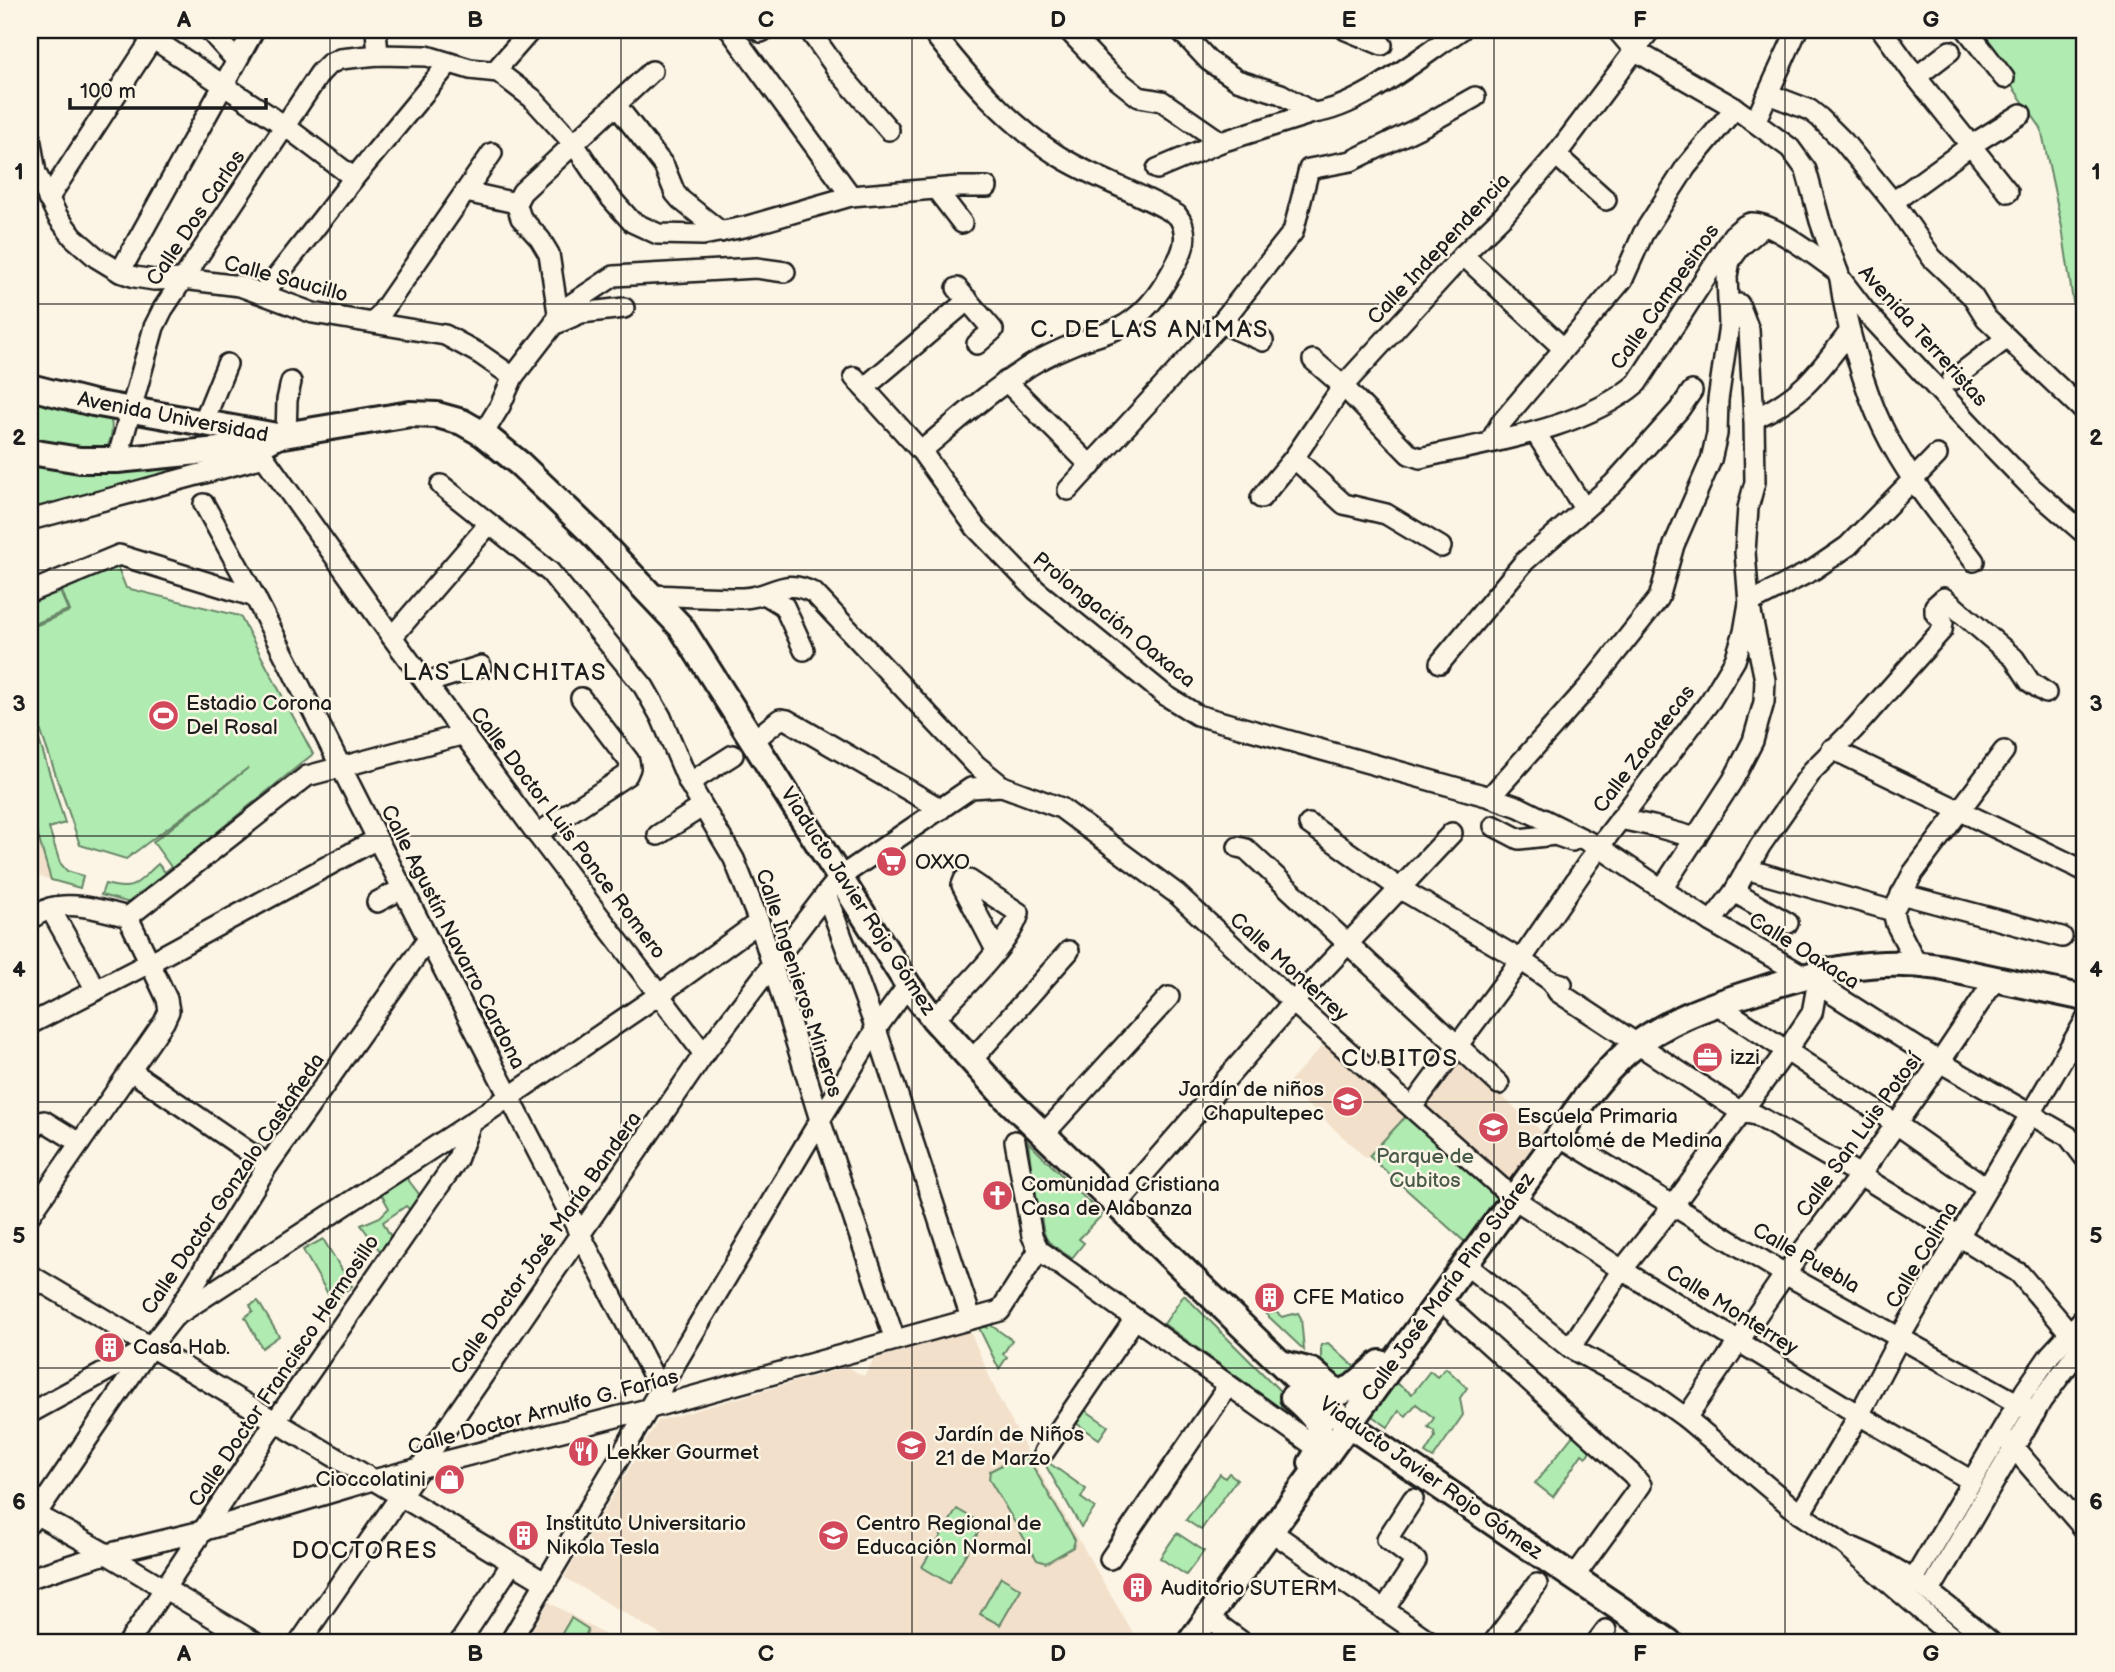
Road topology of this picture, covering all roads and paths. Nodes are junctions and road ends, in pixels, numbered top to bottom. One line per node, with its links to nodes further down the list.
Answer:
1 (209, 30): 22 (street)
2 (254, 30): 22 (street)
3 (376, 30): 21 (street)
4 (531, 30): 24 (street)
5 (730, 30): 50 (street)
6 (809, 30): 37 (street)
7 (931, 30): 78 (street)
8 (1068, 30): 39 (street)
9 (1180, 30): 33 (street)
10 (1346, 30): 18 (street)
11 (1461, 30): 33 (street)
12 (1617, 30): 19 (street, Avenida Terreristas)
13 (1650, 30): 19 (street, Calle Independencia)
14 (1797, 30): 29 (street)
15 (1882, 30): 26 (street)
16 (1967, 30): 27 (street)
17 (150, 33): 28 (street); 51 (street)
18 (1382, 45)
19 (1634, 50): 32 (street, Avenida Terreristas); 43 (street, Calle Independencia)
20 (1950, 51): 26 (street)
21 (378, 55): 23 (street, Calle Dos Carlos); 36 (street, Calle Dos Carlos)
22 (236, 60): 28 (street)
23 (449, 63): 24 (street, Calle Dos Carlos); 45 (street)
24 (495, 71): 40 (street)
25 (652, 71): 31 (street)
26 (1916, 77): 41 (street)
27 (2004, 78)
28 (223, 84): 36 (street); 59 (street)
29 (1768, 94): 35 (street); 53 (street)
30 (1475, 97): 68 (street)
31 (616, 105): 40 (street); 57 (street)
32 (1735, 108): 35 (street, Avenida Terreristas); 73 (street)
33 (1313, 113): 39 (street)
34 (2021, 114): 41 (street)
35 (1755, 122): 61 (street, Avenida Terreristas)
36 (285, 126): 45 (street); 62 (street, Calle Dos Carlos)
37 (889, 130)
38 (30, 137): 51 (street, Calle Saucillo)
39 (1222, 142): 44 (street)
40 (574, 144): 54 (street); 57 (street)
41 (1973, 144): 48 (street); 53 (street)
42 (492, 153): 49 (street)
43 (1556, 155): 52 (street); 58 (street, Calle Independencia)
44 (1157, 169)
45 (354, 178): 63 (street)
46 (987, 187): 47 (street)
47 (936, 189): 50 (street); 55 (street)
48 (2008, 191)
49 (466, 192): 54 (street); 67 (street)
50 (851, 196): 57 (street)
51 (48, 199): 59 (street, Calle Saucillo)
52 (1605, 200)
53 (1894, 202): 70 (street)
54 (516, 203): 66 (street)
55 (962, 223)
56 (1763, 226): 61 (street); 87 (street, Calle Campesinos); 128 (street)
57 (721, 232)
58 (1463, 255): 73 (street); 80 (street, Calle Independencia)
59 (120, 272): 62 (street, Calle Saucillo)
60 (785, 272): 66 (street)
61 (1839, 275): 69 (street); 105 (street, Avenida Terreristas)
62 (183, 279): 63 (street, Calle Saucillo); 83 (street, Calle Dos Carlos)
63 (264, 293): 67 (street, Calle Saucillo)
64 (1739, 304): 85 (street)
65 (624, 308): 66 (street)
66 (556, 319): 76 (street)
67 (375, 322): 76 (street, Calle Saucillo)
68 (1221, 323): 71 (street); 96 (street)
69 (1850, 331): 85 (street); 97 (street)
70 (2007, 338): 77 (street); 84 (street)
71 (1263, 341)
72 (977, 344): 91 (street, Prolongación Oaxaca)
73 (1563, 348): 90 (street)
74 (1313, 360): 80 (street, Calle Campesinos)
75 (227, 364): 86 (street)
76 (513, 377): 88 (street)
77 (1952, 380)
78 (1006, 381): 91 (street); 96 (street)
79 (291, 382): 89 (street)
80 (1343, 386): 90 (street, Calle Campesinos); 94 (street, Calle Independencia)
81 (30, 387): 83 (main road, Avenida Universidad)
82 (1692, 391): 102 (street)
83 (130, 410): 86 (main road, Avenida Universidad); 95 (street, Calle Dos Carlos)
84 (2085, 412)
85 (1754, 419): 112 (street)
86 (203, 423): 89 (main road, Avenida Universidad)
87 (1535, 432): 90 (street, Calle Campesinos); 102 (street)
88 (483, 434): 89 (main road, Viaducto Javier Rojo Gómez); 109 (main road, Viaducto Javier Rojo Gómez)
89 (269, 441): 95 (main road, Avenida Universidad); 103 (street); 113 (street, Calle Doctor Luis Ponce Romero)
90 (1490, 442)
91 (921, 451): 128 (street, Prolongación Oaxaca)
92 (30, 452): 95 (main road, Avenida Universidad)
93 (1937, 455): 97 (street)
94 (1294, 458): 100 (street, Calle Independencia); 106 (street)
95 (117, 460)
96 (1091, 466): 99 (street)
97 (1914, 480): 107 (street); 112 (street)
98 (440, 485): 104 (street, Calle Ingenieros Mineros)
99 (1068, 491)
100 (1261, 498)
101 (204, 504): 111 (street, Calle Agustín Navarro Cardona)
102 (1584, 508): 115 (street)
103 (30, 520)
104 (489, 524): 113 (street); 126 (street, Calle Ingenieros Mineros)
105 (2085, 534)
106 (1441, 547)
107 (1974, 561)
108 (30, 592): 111 (street)
109 (650, 595): 110 (street, Calle Monterrey); 121 (main road, Viaducto Javier Rojo Gómez)
110 (766, 595): 114 (street); 127 (street, Calle Monterrey)
111 (255, 597): 125 (street, Calle Agustín Navarro Cardona)
112 (1749, 603): 132 (street, Calle Zacatecas); 138 (street)
113 (392, 637): 117 (street, Calle Doctor Luis Ponce Romero)
114 (804, 650)
115 (1440, 663)
116 (481, 666): 117 (street)
117 (426, 683): 120 (street, Calle Doctor Luis Ponce Romero)
118 (2046, 693): 122 (street)
119 (581, 698): 136 (street)
120 (465, 734): 125 (street); 136 (street, Calle Doctor Luis Ponce Romero)
121 (754, 740): 130 (street); 144 (main road, Viaducto Javier Rojo Gómez)
122 (1832, 749): 131 (street); 142 (street)
123 (2004, 751): 131 (street)
124 (733, 755): 126 (street)
125 (341, 766): 139 (street, Calle Agustín Navarro Cardona); 152 (street)
126 (690, 783): 129 (street, Calle Ingenieros Mineros)
127 (1002, 786): 130 (street, Calle Doctor José María Bandera); 173 (street, Calle Monterrey)
128 (1490, 797): 141 (street, Calle Oaxaca)
129 (702, 807): 137 (street); 154 (street, Calle Ingenieros Mineros)
130 (941, 809): 144 (street, Calle Doctor José María Bandera)
131 (1957, 810): 143 (street); 150 (street)
132 (1620, 819): 138 (street); 141 (street, Calle Zacatecas)
133 (1310, 824): 145 (street)
134 (1494, 826): 141 (street)
135 (1452, 833): 145 (street)
136 (537, 834): 170 (street, Calle Doctor Luis Ponce Romero)
137 (658, 835)
138 (1696, 838): 147 (street)
139 (377, 839): 146 (street, Calle Agustín Navarro Cardona); 163 (street)
140 (1238, 847): 159 (street)
141 (1597, 850): 147 (street, Calle Oaxaca); 162 (street, Calle Zacatecas)
142 (1746, 869): 148 (street); 150 (street)
143 (2085, 871)
144 (833, 886): 165 (street, Calle Doctor José María Bandera); 168 (main road, Viaducto Javier Rojo Gómez); 178 (street)
145 (1399, 888): 159 (street); 162 (street)
146 (402, 889): 149 (street); 158 (street, Calle Agustín Navarro Cardona)
147 (1662, 889): 155 (street, Calle Oaxaca)
148 (1734, 892): 155 (street); 156 (street)
149 (377, 902)
150 (1897, 902): 157 (street); 164 (street)
151 (50, 908): 152 (street); 153 (street); 169 (street)
152 (128, 916): 163 (street)
153 (30, 919)
154 (759, 922): 165 (street, Calle Ingenieros Mineros); 170 (street)
155 (1711, 922): 167 (street, Calle Oaxaca)
156 (1788, 923)
157 (2062, 937)
158 (428, 939): 187 (street, Calle Agustín Navarro Cardona); 200 (street, Calle Doctor Gonzalo Castañeda)
159 (1348, 945): 173 (street); 180 (street)
160 (996, 950): 160 (street); 175 (street)
161 (1069, 951): 183 (street)
162 (1521, 960): 179 (street); 180 (street, Calle Zacatecas)
163 (150, 962): 169 (street); 185 (street)
164 (1916, 963): 166 (main road, Calle José María Pino Suárez); 167 (main road, Calle José María Pino Suárez)
165 (772, 964): 182 (street, Calle Doctor José María Bandera); 191 (street, Calle Ingenieros Mineros)
166 (1995, 980): 172 (main road, Calle José María Pino Suárez); 184 (street, Calle San Luis Potosí)
167 (1810, 981): 174 (main road, Calle José María Pino Suárez); 181 (street); 184 (street, Calle Oaxaca)
168 (908, 985): 175 (main road, Viaducto Javier Rojo Gómez); 178 (street)
169 (96, 990): 177 (street)
170 (660, 994): 182 (street, Calle Doctor Luis Ponce Romero); 187 (street)
171 (1169, 997): 195 (street)
172 (2085, 998)
173 (1293, 1002): 188 (street, Calle Monterrey); 204 (street)
174 (1716, 1003): 179 (main road, Calle José María Pino Suárez); 181 (street)
175 (934, 1019): 183 (main road, Viaducto Javier Rojo Gómez)
176 (2085, 1021): 190 (street, Calle Colima)
177 (30, 1024)
178 (876, 1029): 191 (street); 217 (street)
179 (1642, 1041): 189 (street); 196 (main road, Calle José María Pino Suárez)
180 (1458, 1047): 186 (street); 188 (street, Calle Zacatecas)
181 (1787, 1050): 189 (street); 193 (street)
182 (704, 1054): 207 (street, Calle Doctor José María Bandera)
183 (971, 1061): 195 (main road, Viaducto Javier Rojo Gómez)
184 (1940, 1062): 190 (street, Calle Oaxaca); 193 (street, Calle San Luis Potosí)
185 (131, 1071): 198 (street); 200 (street)
186 (1499, 1084)
187 (509, 1096): 192 (street); 207 (street, Calle Agustín Navarro Cardona)
188 (1412, 1107): 203 (street, Calle Monterrey)
189 (1748, 1110): 201 (street); 205 (street)
190 (2031, 1116): 199 (street, Calle Oaxaca); 202 (street, Calle Colima)
191 (820, 1120): 221 (street, Calle Ingenieros Mineros); 228 (street)
192 (471, 1123): 215 (street); 234 (street, Calle Doctor Francisco Hermosillo)
193 (1895, 1123): 201 (street, Calle San Luis Potosí); 202 (street)
194 (30, 1133): 198 (street)
195 (1045, 1133): 204 (main road, Viaducto Javier Rojo Gómez)
196 (1559, 1136): 203 (main road, Calle José María Pino Suárez); 205 (street, Calle Puebla)
197 (1015, 1141): 209 (street)
198 (80, 1143): 206 (street)
199 (2085, 1158)
200 (268, 1165): 215 (street, Calle Doctor Gonzalo Castañeda)
201 (1860, 1175): 208 (street); 212 (street, Calle San Luis Potosí)
202 (1987, 1188): 208 (street, Calle Colima)
203 (1513, 1198): 210 (main road, Calle José María Pino Suárez); 211 (street, Calle Monterrey)
204 (1117, 1205): 226 (main road, Viaducto Javier Rojo Gómez)
205 (1672, 1206): 211 (street); 212 (street, Calle Puebla)
206 (30, 1214)
207 (580, 1235): 228 (street, Calle Agustín Navarro Cardona); 240 (street, Calle Doctor José María Bandera)
208 (1960, 1237): 219 (street, Calle Colima); 220 (street)
209 (1039, 1250): 217 (street, Calle Doctor Arnulfo G. Farías); 218 (street)
210 (1464, 1263): 214 (main road, Calle José María Pino Suárez); 224 (street)
211 (1622, 1269): 222 (street, Calle Monterrey); 224 (street)
212 (1785, 1274): 219 (street, Calle Puebla); 222 (street, Calle San Luis Potosí)
213 (30, 1275): 223 (street)
214 (1439, 1299): 225 (main road, Calle José María Pino Suárez); 254 (street)
215 (174, 1317): 223 (street, Calle Doctor Gonzalo Castañeda)
216 (2085, 1317): 220 (street)
217 (971, 1318): 221 (street, Calle Doctor Arnulfo G. Farías)
218 (1134, 1320): 227 (street); 238 (street)
219 (1900, 1337): 230 (street, Calle Puebla); 232 (street, Calle Colima)
220 (2077, 1337): 230 (street)
221 (895, 1340): 229 (street, Calle Doctor Arnulfo G. Farías)
222 (1740, 1341): 232 (street, Calle Monterrey); 233 (street, Calle San Luis Potosí)
223 (151, 1346): 231 (street); 234 (street); 246 (street, Calle Doctor Gonzalo Castañeda)
224 (1570, 1348): 233 (street)
225 (1401, 1351): 226 (main road); 235 (main road, Calle José María Pino Suárez)
226 (1277, 1362): 235 (main road, Viaducto Javier Rojo Gómez); 239 (main road)
227 (1228, 1386): 239 (street); 252 (street)
228 (661, 1391): 229 (street)
229 (651, 1408): 240 (street, Calle Doctor Arnulfo G. Farías); 257 (street)
230 (2026, 1408): 236 (street); 237 (street)
231 (30, 1413)
232 (1858, 1415): 242 (street, Calle Monterrey); 245 (street, Calle Colima)
233 (1686, 1418): 245 (street)
234 (275, 1422): 241 (street); 248 (street, Calle Doctor Francisco Hermosillo)
235 (1349, 1424): 239 (main road, Calle José María Pino Suárez); 254 (main road, Viaducto Javier Rojo Gómez)
236 (2000, 1433): 237 (street); 242 (street)
237 (2015, 1447): 247 (street); 260 (street)
238 (1044, 1452)
239 (1323, 1452): 249 (main road)
240 (417, 1469): 241 (street, Calle Doctor Arnulfo G. Farías); 243 (street, Calle Doctor José María Bandera)
241 (373, 1480): 243 (street); 248 (street, Calle Doctor Arnulfo G. Farías)
242 (1972, 1481): 256 (street)
243 (399, 1496): 253 (street); 265 (street, Calle Doctor José María Bandera)
244 (1413, 1499): 261 (street)
245 (1800, 1514): 250 (street)
246 (32, 1516): 251 (street)
247 (2085, 1530)
248 (202, 1531): 251 (street, Calle Doctor Arnulfo G. Farías); 259 (street, Calle Doctor Francisco Hermosillo)
249 (1272, 1532): 261 (street); 262 (main road)
250 (1844, 1544): 256 (street); 273 (street)
251 (107, 1554): 255 (street, Calle Doctor Arnulfo G. Farías); 259 (street)
252 (1110, 1559)
253 (512, 1563): 257 (street); 266 (street)
254 (1574, 1577): 272 (main road, Viaducto Javier Rojo Gómez)
255 (30, 1578)
256 (1914, 1579): 260 (street)
257 (546, 1583): 267 (street)
258 (1537, 1584): 271 (street)
259 (165, 1588): 263 (street, Calle Doctor Francisco Hermosillo); 264 (street)
260 (1930, 1591): 274 (street)
261 (1384, 1610): 270 (street)
262 (1208, 1617): 268 (main road); 269 (street)
263 (129, 1642)
264 (254, 1642)
265 (300, 1642)
266 (460, 1642)
267 (510, 1642)
268 (1190, 1642)
269 (1242, 1642)
270 (1431, 1642)
271 (1494, 1642)
272 (1669, 1642)
273 (1958, 1642)
274 (1991, 1642)

